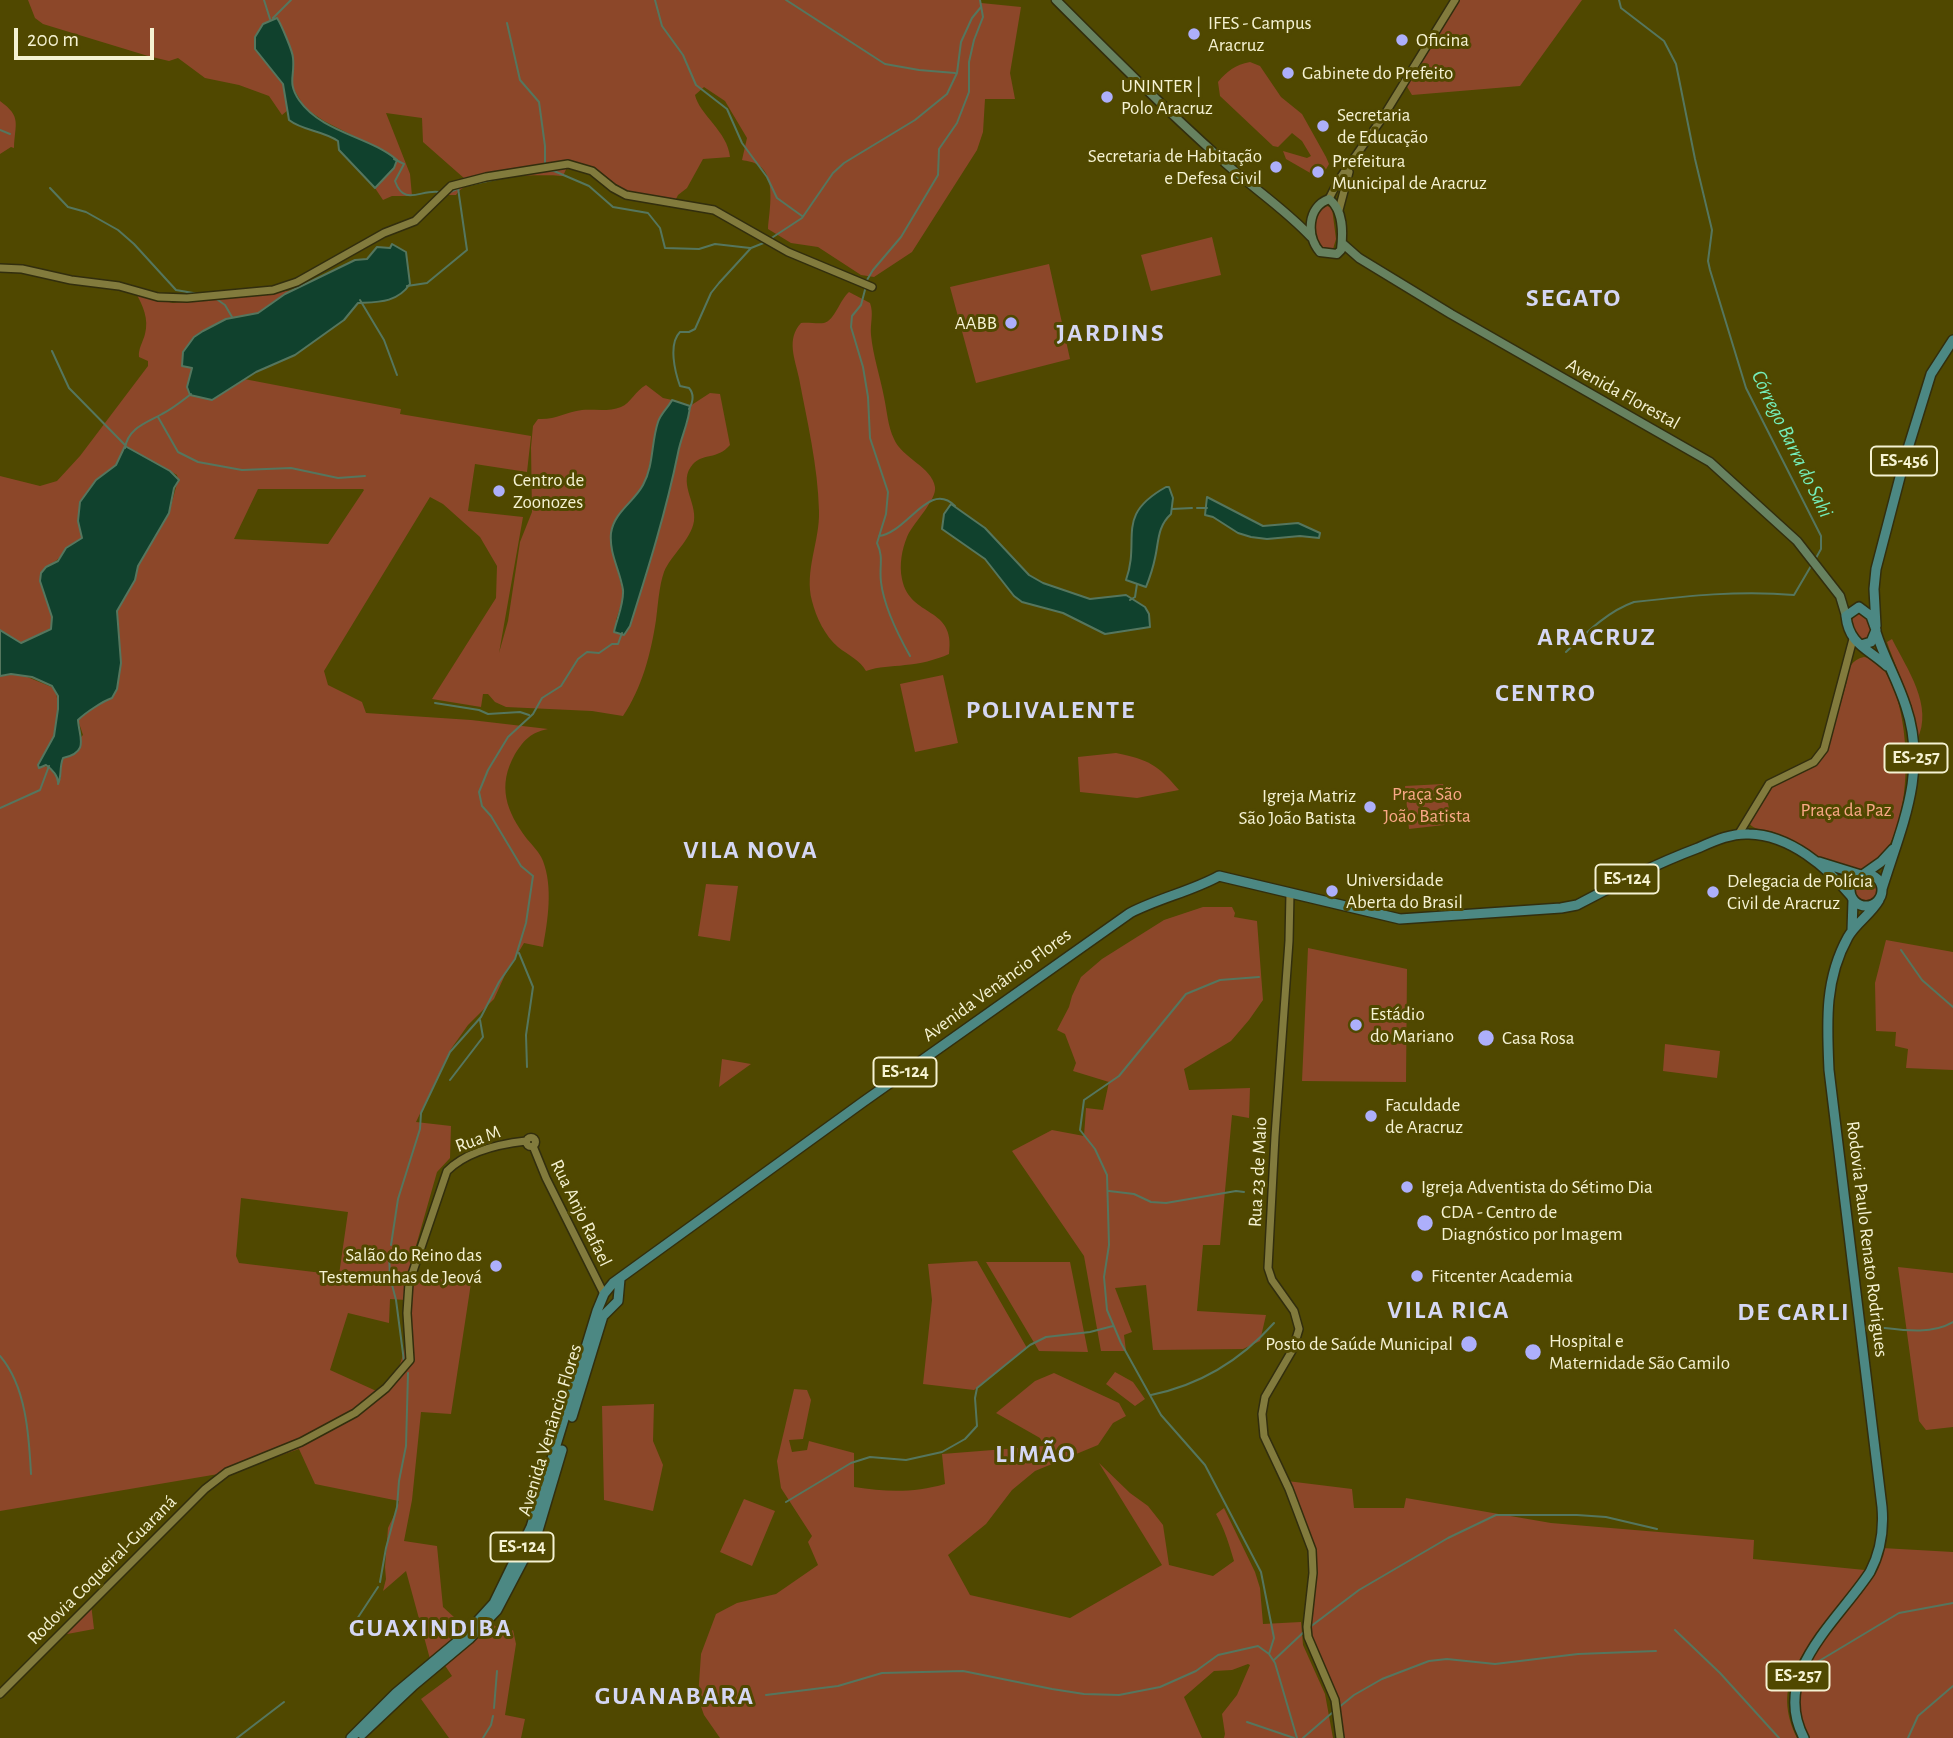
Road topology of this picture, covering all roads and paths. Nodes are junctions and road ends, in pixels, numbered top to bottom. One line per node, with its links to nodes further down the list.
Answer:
1 (1056, 0): 7 (main road)
2 (1455, 0): 3 (street)
3 (1353, 161): 4 (street); 5 (street)
4 (1329, 199): 5 (main road); 6 (main road)
5 (1339, 210): 9 (main road)
6 (1312, 216): 7 (main road); 8 (main road)
7 (1294, 219): 8 (main road)
8 (1311, 237): 10 (main road)
9 (1342, 243): 10 (main road); 11 (main road, ES-257)
10 (1337, 254): 11 (main road, ES-257)
11 (1359, 258): 16 (main road, Avenida Florestal / ES-257)
12 (0, 268): 13 (street)
13 (872, 287)
14 (1953, 340): 15 (main road, ES-456)
15 (1874, 589): 17 (main road); 19 (main road)
16 (1840, 596): 17 (main road, Avenida Florestal / ES-257); 18 (main road, Avenida Florestal / ES-257)
17 (1859, 607): 18 (main road); 19 (main road, ES-257)
18 (1846, 616): 20 (main road, ES-257)
19 (1876, 629): 20 (main road); 21 (main road, ES-257)
20 (1857, 642): 21 (main road, ES-257); 22 (street)
21 (1891, 670): 23 (main road, ES-257)
22 (1738, 835): 24 (main road, ES-124); 27 (main road, Avenida Venâncio Flores / ES-124)
23 (1894, 848): 25 (main road); 26 (main road, ES-257)
24 (1818, 862): 25 (main road, ES-124); 28 (main road, ES-124)
25 (1863, 874): 26 (main road); 28 (main road)
26 (1882, 889): 29 (main road)
27 (1290, 894): 32 (main road, Avenida Venâncio Flores / ES-124); 39 (street, Rua 23 de Maio)
28 (1852, 898): 29 (main road); 30 (main road, ES-257)
29 (1879, 900): 30 (main road, ES-257)
30 (1852, 931): 40 (main road, Rodovia Paulo Renato Rodrigues / ES-257)
31 (530, 1144): 33 (street, Rua Anjo Rafael); 35 (street, Rua M)
32 (620, 1279): 33 (main road, Avenida Venâncio Flores / ES-124); 34 (main road, Avenida Venâncio Flores / ES-124)
33 (606, 1294): 34 (main road); 37 (main road, Avenida Venâncio Flores / ES-124)
34 (616, 1302): 38 (main road, Avenida Venâncio Flores / ES-124)
35 (227, 1472): 36 (street, Rodovia Coqueiral-Guaraná)
36 (0, 1693)
37 (351, 1738)
38 (359, 1738)
39 (1340, 1738)
40 (1804, 1738)

